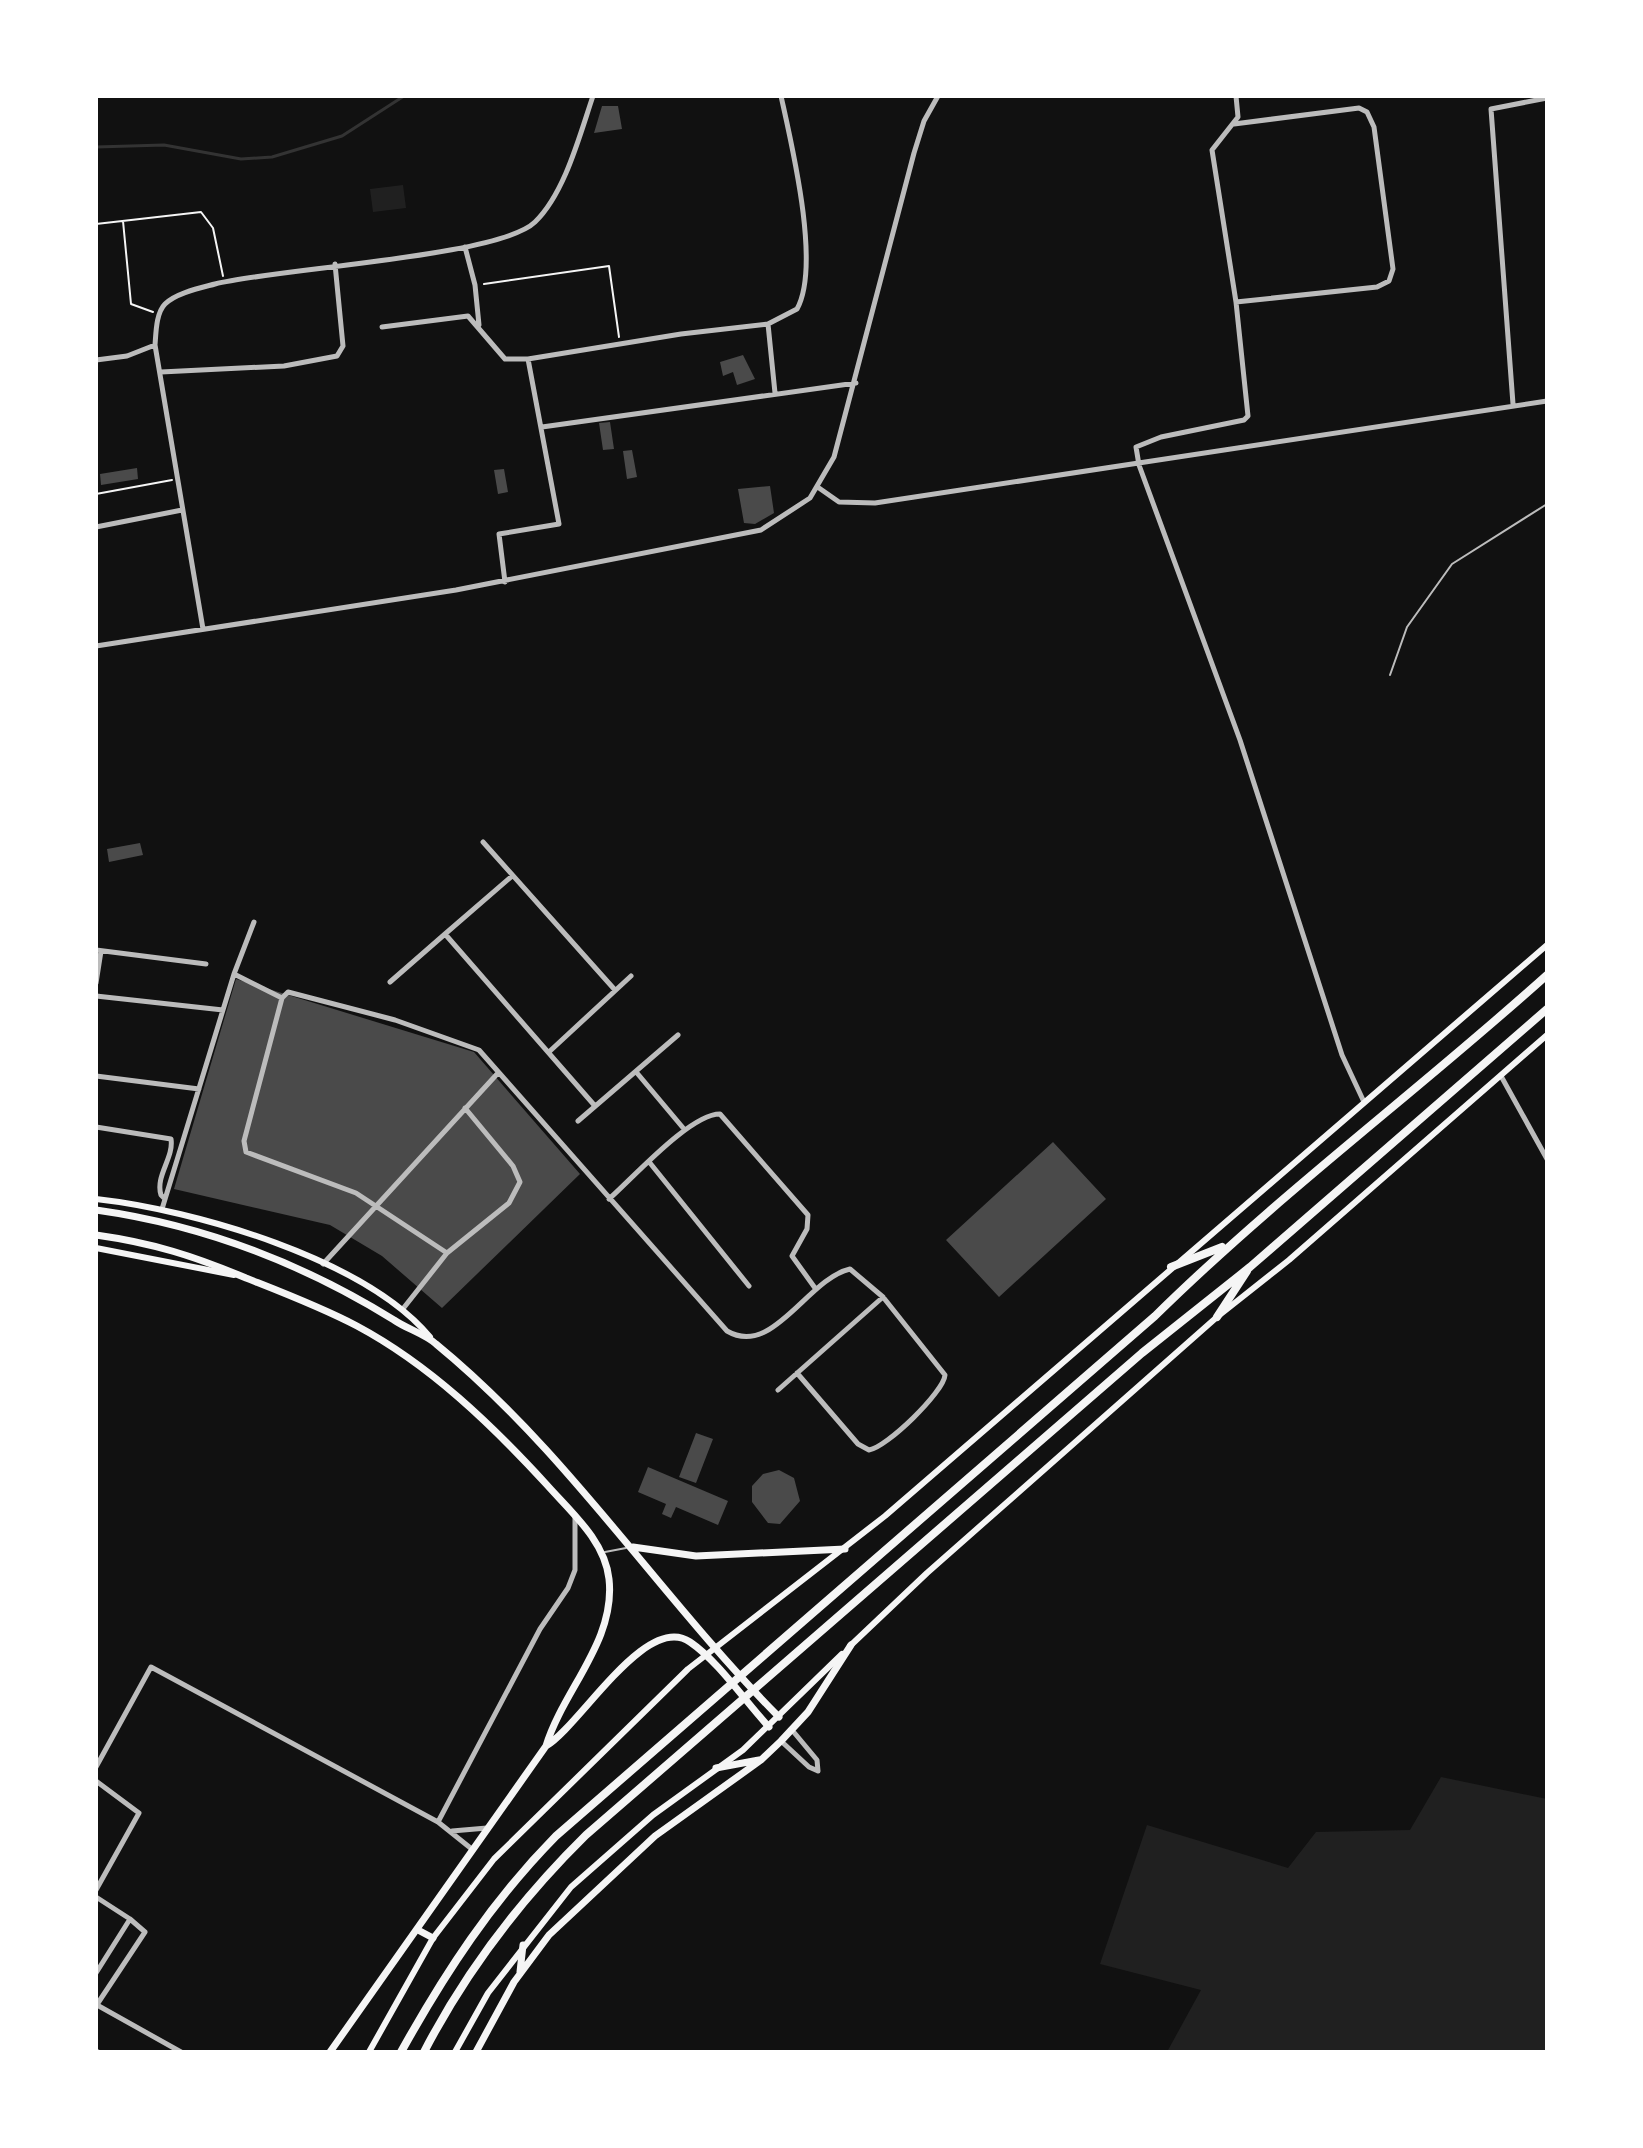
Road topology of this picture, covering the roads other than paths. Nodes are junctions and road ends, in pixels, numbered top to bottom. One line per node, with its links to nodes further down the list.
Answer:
1 (593, 96): 7 (street)
2 (781, 96): 10 (street)
3 (938, 96): 17 (street)
4 (1236, 96): 6 (street)
5 (1547, 98): 20 (street)
6 (1234, 124): 9 (street); 9 (street)
7 (465, 247): 8 (street); 11 (street)
8 (335, 264): 13 (street); 16 (street)
9 (1236, 302): 22 (street)
10 (768, 324): 14 (street); 18 (street)
11 (479, 325): 12 (street); 14 (street)
12 (382, 327)
13 (155, 345): 15 (street); 16 (street)
14 (528, 359): 21 (street)
15 (96, 360)
16 (161, 372): 25 (street)
17 (856, 383): 18 (street); 23 (street)
18 (775, 393): 21 (street)
19 (1547, 401): 20 (street)
20 (1513, 404): 22 (street)
21 (542, 427): 27 (street)
22 (1139, 465): 23 (street); 56 (street)
23 (819, 488): 27 (street)
24 (1547, 504): 30 (lane)
25 (182, 510): 26 (street); 28 (street)
26 (96, 527)
27 (505, 582): 28 (street)
28 (203, 629): 29 (street)
29 (96, 646)
30 (1390, 675)
31 (483, 842): 32 (street)
32 (512, 876): 34 (street); 43 (street)
33 (254, 922): 38 (street)
34 (445, 934): 41 (street); 50 (street)
35 (1547, 945): 56 (main road)
36 (98, 951): 37 (street); 42 (street)
37 (206, 964)
38 (234, 974): 45 (street); 47 (street)
39 (1547, 975): 71 (highway)
40 (631, 976): 43 (street)
41 (390, 982)
42 (96, 983)
43 (615, 990): 50 (street)
44 (96, 996): 47 (street)
45 (282, 998): 51 (street); 67 (street)
46 (1547, 1009): 76 (highway)
47 (223, 1010): 55 (street)
48 (678, 1035): 52 (street)
49 (1547, 1035): 54 (main road)
50 (550, 1051): 57 (street)
51 (498, 1073): 58 (street); 66 (street)
52 (637, 1073): 57 (street); 61 (street)
53 (96, 1076): 55 (street)
54 (1501, 1076): 62 (street); 82 (main road)
55 (199, 1089): 65 (street)
56 (1364, 1102): 75 (main road)
57 (595, 1106): 59 (street)
58 (465, 1108): 67 (street); 73 (street)
59 (578, 1121)
60 (96, 1127): 65 (street)
61 (684, 1129): 63 (street); 79 (street)
62 (1547, 1159)
63 (650, 1163): 66 (street); 78 (street)
64 (96, 1199): 68 (main road)
65 (165, 1199): 68 (street)
66 (609, 1199): 79 (street)
67 (375, 1204): 73 (street); 74 (street)
68 (162, 1209): 74 (main road)
69 (96, 1210): 83 (main road)
70 (96, 1235): 77 (main road)
71 (1228, 1244): 75 (highway); 116 (highway)
72 (96, 1248): 77 (main road)
73 (447, 1253): 81 (street)
74 (323, 1264): 81 (main road)
75 (1171, 1267): 88 (main road)
76 (1250, 1267): 82 (highway); 117 (highway)
77 (245, 1277): 86 (main road)
78 (749, 1286)
79 (815, 1288): 80 (street)
80 (883, 1297): 84 (street); 84 (street)
81 (402, 1310): 83 (main road)
82 (1217, 1317): 90 (main road)
83 (433, 1341): 87 (main road)
84 (797, 1373): 85 (street)
85 (778, 1390)
86 (575, 1517): 89 (main road); 100 (street)
87 (633, 1547): 88 (main road); 89 (lane); 91 (main road)
88 (845, 1549): 108 (main road)
89 (604, 1552): 95 (main road)
90 (851, 1645): 91 (main road); 93 (main road)
91 (779, 1717): 92 (main road)
92 (769, 1727): 95 (main road); 98 (main road)
93 (792, 1730): 94 (main road); 94 (street)
94 (781, 1741): 96 (main road)
95 (546, 1746): 101 (main road)
96 (761, 1760): 98 (main road); 111 (main road)
97 (96, 1767): 100 (street)
98 (716, 1768): 109 (main road)
99 (96, 1781): 104 (street)
100 (438, 1822): 102 (street)
101 (487, 1828): 102 (street); 103 (main road)
102 (451, 1831): 103 (street)
103 (473, 1850): 107 (main road)
104 (96, 1890)
105 (96, 1897): 106 (street)
106 (130, 1919): 110 (street); 112 (street)
107 (418, 1930): 108 (main road); 114 (main road)
108 (433, 1938): 115 (main road)
109 (523, 1945): 111 (main road); 118 (main road)
110 (96, 1973)
111 (520, 1974): 119 (main road)
112 (96, 2005): 113 (street)
113 (181, 2052)
114 (330, 2052)
115 (369, 2052)
116 (401, 2052)
117 (424, 2052)
118 (455, 2052)
119 (476, 2052)

